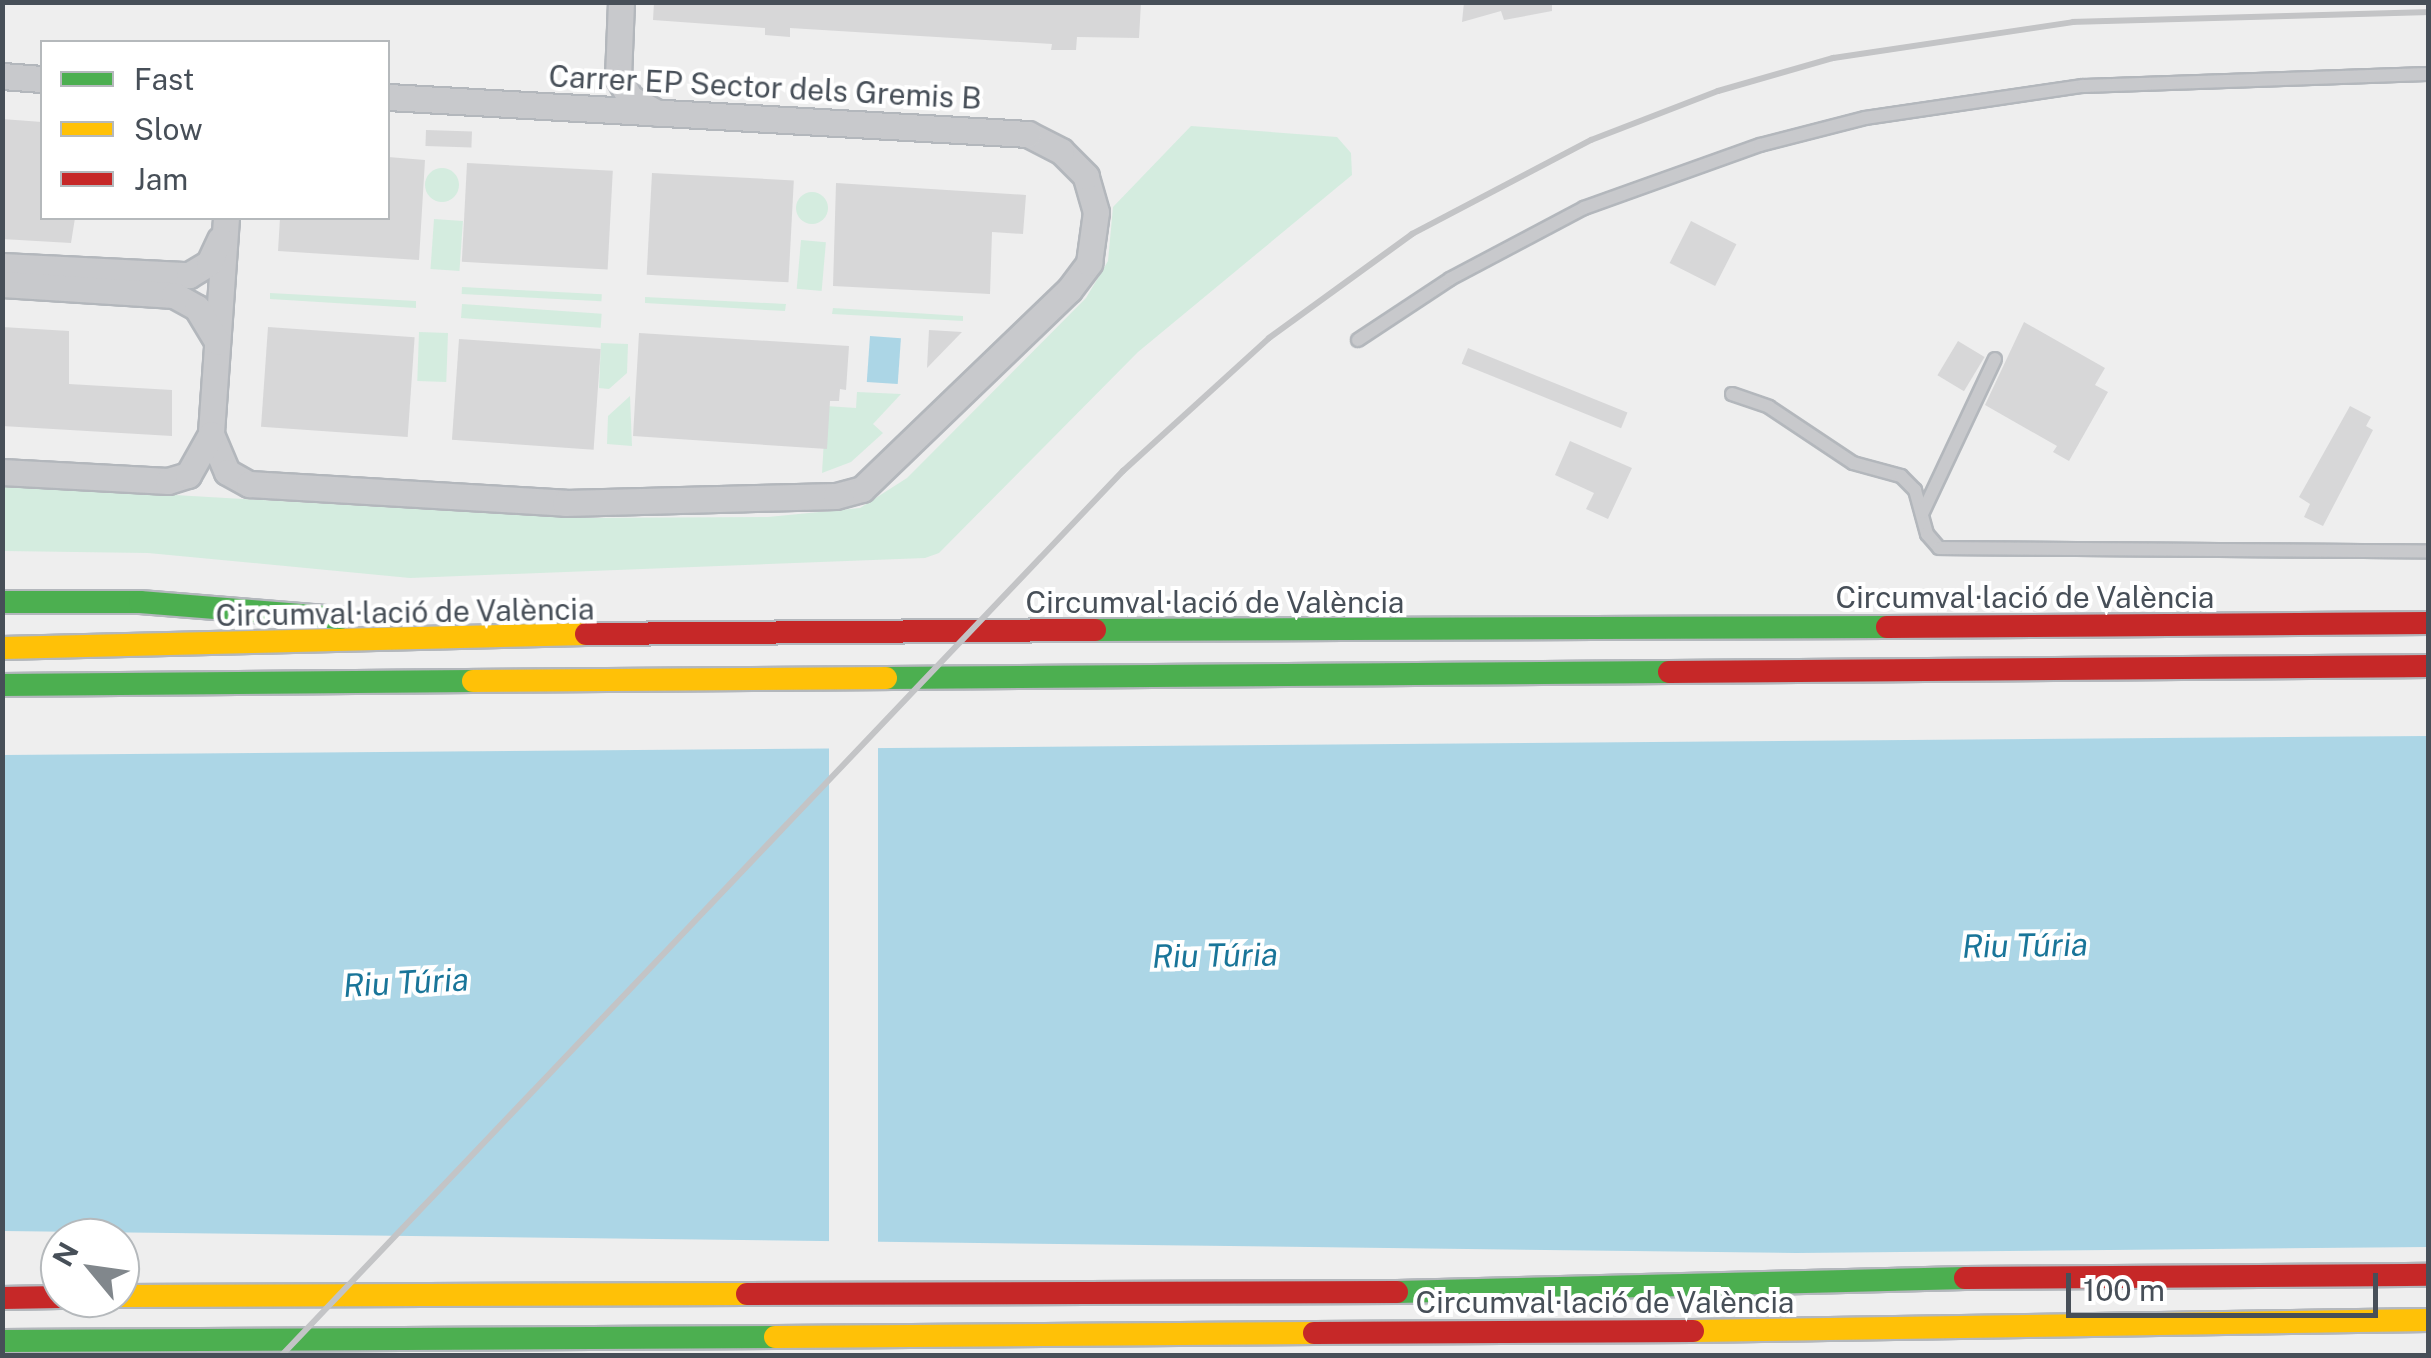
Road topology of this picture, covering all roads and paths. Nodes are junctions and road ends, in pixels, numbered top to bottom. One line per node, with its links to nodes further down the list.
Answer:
1 (622, 2): 2 (street)
2 (616, 64): 7 (street); 8 (street)
3 (2428, 74): 15 (lane)
4 (2, 76): 5 (street)
5 (40, 79)
6 (390, 97): 7 (street, Carrer EP Sector dels Gremis B)
7 (550, 106): 8 (street, Carrer EP Sector dels Gremis B)
8 (661, 116): 19 (street, Carrer EP Sector dels Gremis B)
9 (225, 220): 11 (street)
10 (226, 220): 16 (street)
11 (2, 266)
12 (2, 284): 14 (street)
13 (2, 300): 14 (street)
14 (197, 308): 16 (street)
15 (1358, 340)
16 (218, 341): 19 (street)
17 (1995, 360): 21 (lane)
18 (1732, 394): 21 (lane)
19 (211, 434): 20 (street)
20 (2, 472)
21 (1922, 512): 22 (lane)
22 (2428, 551)
23 (2, 602): 25 (highway)
24 (2428, 623): 25 (highway, Circumval·lació de València)
25 (706, 630): 26 (highway, Circumval·lació de València)
26 (2, 648)
27 (2428, 666): 28 (highway)
28 (2, 686)
29 (2428, 1275): 30 (highway, Circumval·lació de València)
30 (1366, 1293): 31 (highway, Circumval·lació de València); 35 (highway)
31 (140, 1296)
32 (40, 1297): 33 (highway)
33 (2, 1298)
34 (2428, 1320): 35 (highway, Circumval·lació de València)
35 (2118, 1322): 36 (highway, Circumval·lació de València)
36 (2, 1342)

